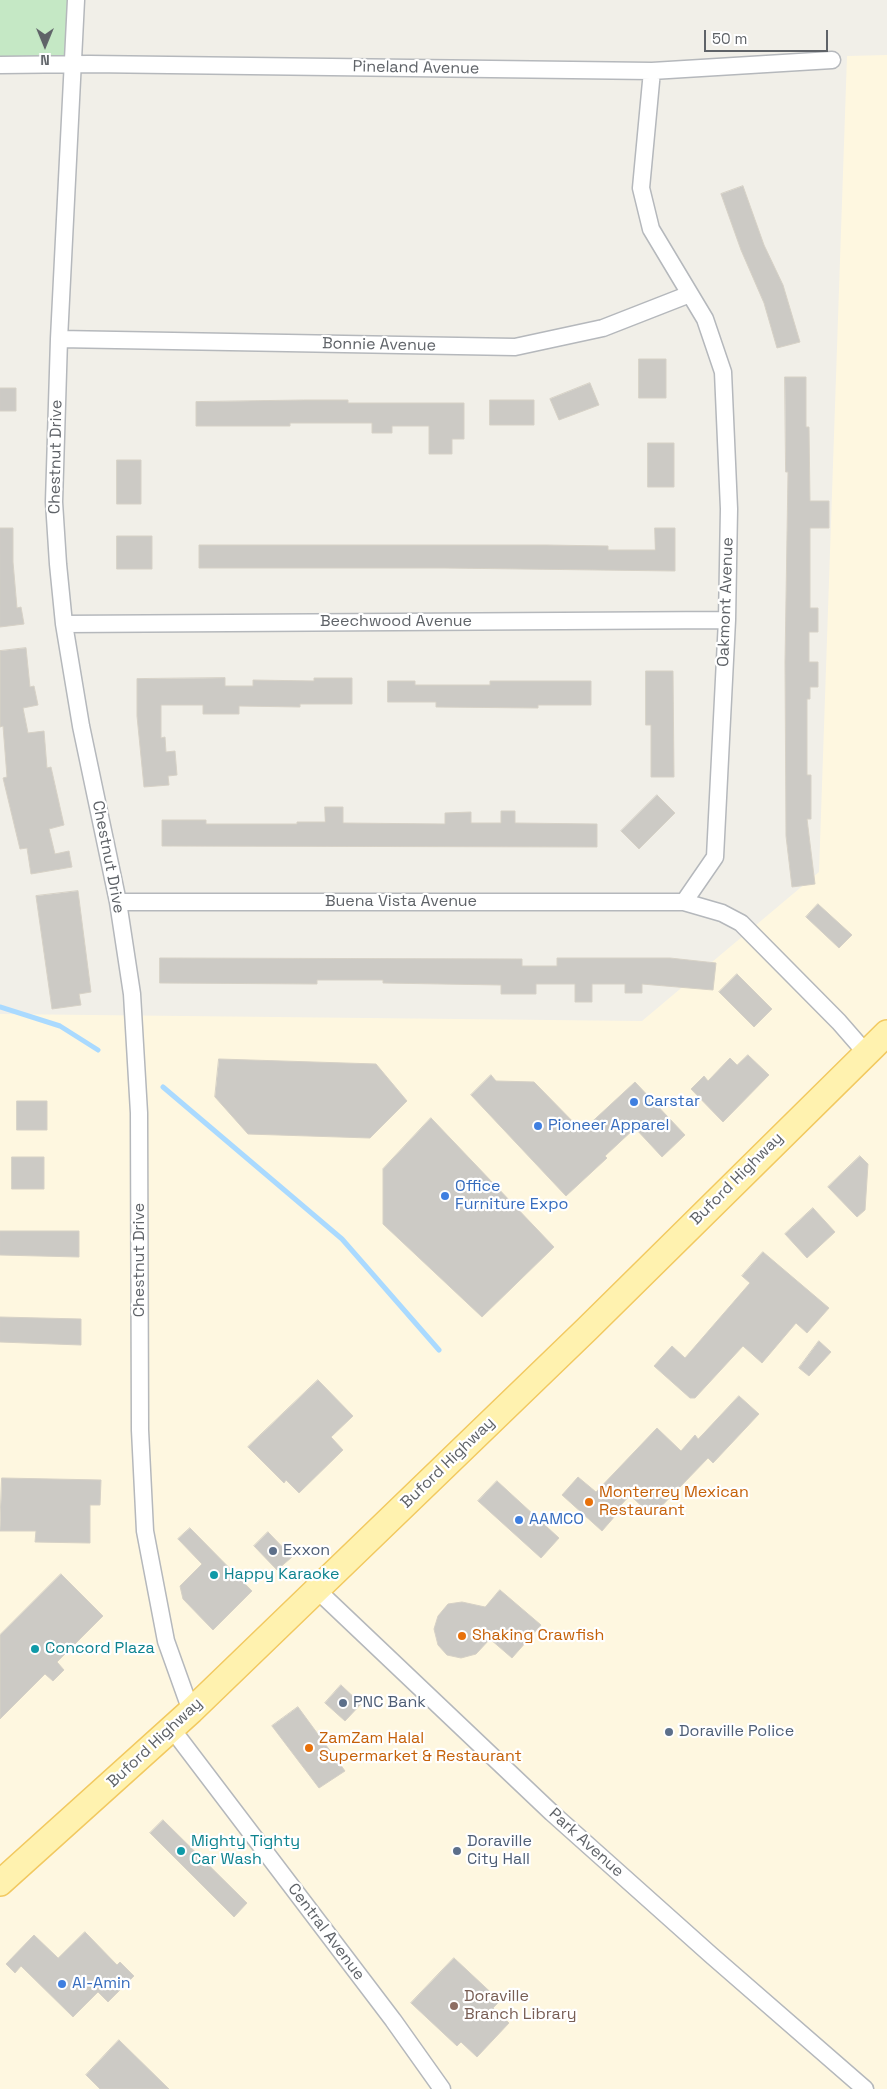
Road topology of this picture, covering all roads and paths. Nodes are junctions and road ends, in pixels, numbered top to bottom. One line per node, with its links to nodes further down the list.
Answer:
1 (76, 0): 3 (street, Chestnut Drive)
2 (832, 60): 5 (street, Pineland Avenue)
3 (73, 64): 4 (street, Pineland Avenue); 5 (street, Pineland Avenue); 7 (street, Chestnut Drive)
4 (0, 65)
5 (652, 71): 6 (street, Oakmont Avenue)
6 (690, 294): 7 (street, Bonnie Avenue); 8 (street, Oakmont Avenue)
7 (59, 339): 9 (street, Chestnut Drive)
8 (727, 620): 9 (street, Beechwood Avenue); 11 (street, Oakmont Avenue)
9 (64, 624): 10 (street, Chestnut Drive)
10 (118, 902): 11 (street, Buena Vista Avenue); 15 (street, Chestnut Drive)
11 (684, 902): 13 (street)
12 (887, 1033): 13 (main road, Buford Highway)
13 (866, 1053): 14 (main road, Buford Highway)
14 (316, 1589): 15 (main road, Buford Highway); 19 (street, Park Avenue)
15 (191, 1711): 16 (main road, Buford Highway)
16 (172, 1729): 17 (main road, Buford Highway); 18 (street, Central Avenue)
17 (0, 1884)
18 (442, 2089)
19 (865, 2089)

